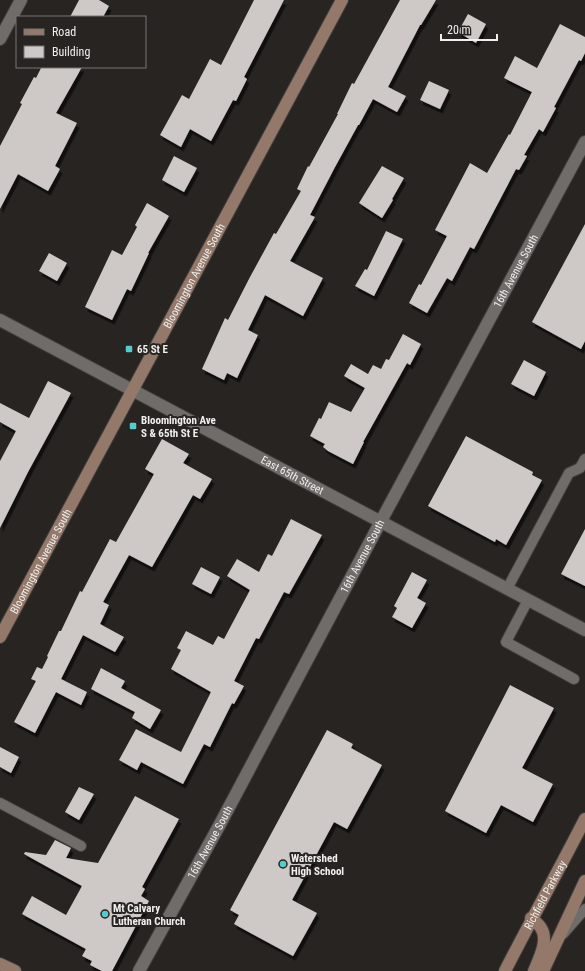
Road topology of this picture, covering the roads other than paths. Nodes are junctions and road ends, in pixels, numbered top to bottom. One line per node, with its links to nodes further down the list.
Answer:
1 (21, 0): 3 (street)
2 (342, 0): 6 (street, Bloomington Avenue South)
3 (0, 39)
4 (585, 142): 8 (street, 16th Avenue South)
5 (0, 320): 6 (street, East 65th Street)
6 (132, 389): 8 (street, East 65th Street); 12 (street, Bloomington Avenue South)
7 (585, 459): 9 (lane)
8 (381, 521): 9 (street, East 65th Street); 23 (street, 16th Avenue South)
9 (507, 589): 10 (street, East 65th Street)
10 (528, 600): 11 (street, East 65th Street); 13 (lane)
11 (585, 630)
12 (0, 636)
13 (574, 679)
14 (0, 803): 16 (lane)
15 (585, 819): 19 (street, Richfield Parkway)
16 (81, 846)
17 (585, 881): 20 (street)
18 (585, 909): 20 (lane)
19 (532, 918): 24 (street, Richfield Parkway); 25 (street)
20 (559, 939): 26 (street)
21 (0, 964): 22 (street)
22 (15, 971)
23 (139, 971)
24 (505, 971)
25 (534, 971)
26 (543, 971)

